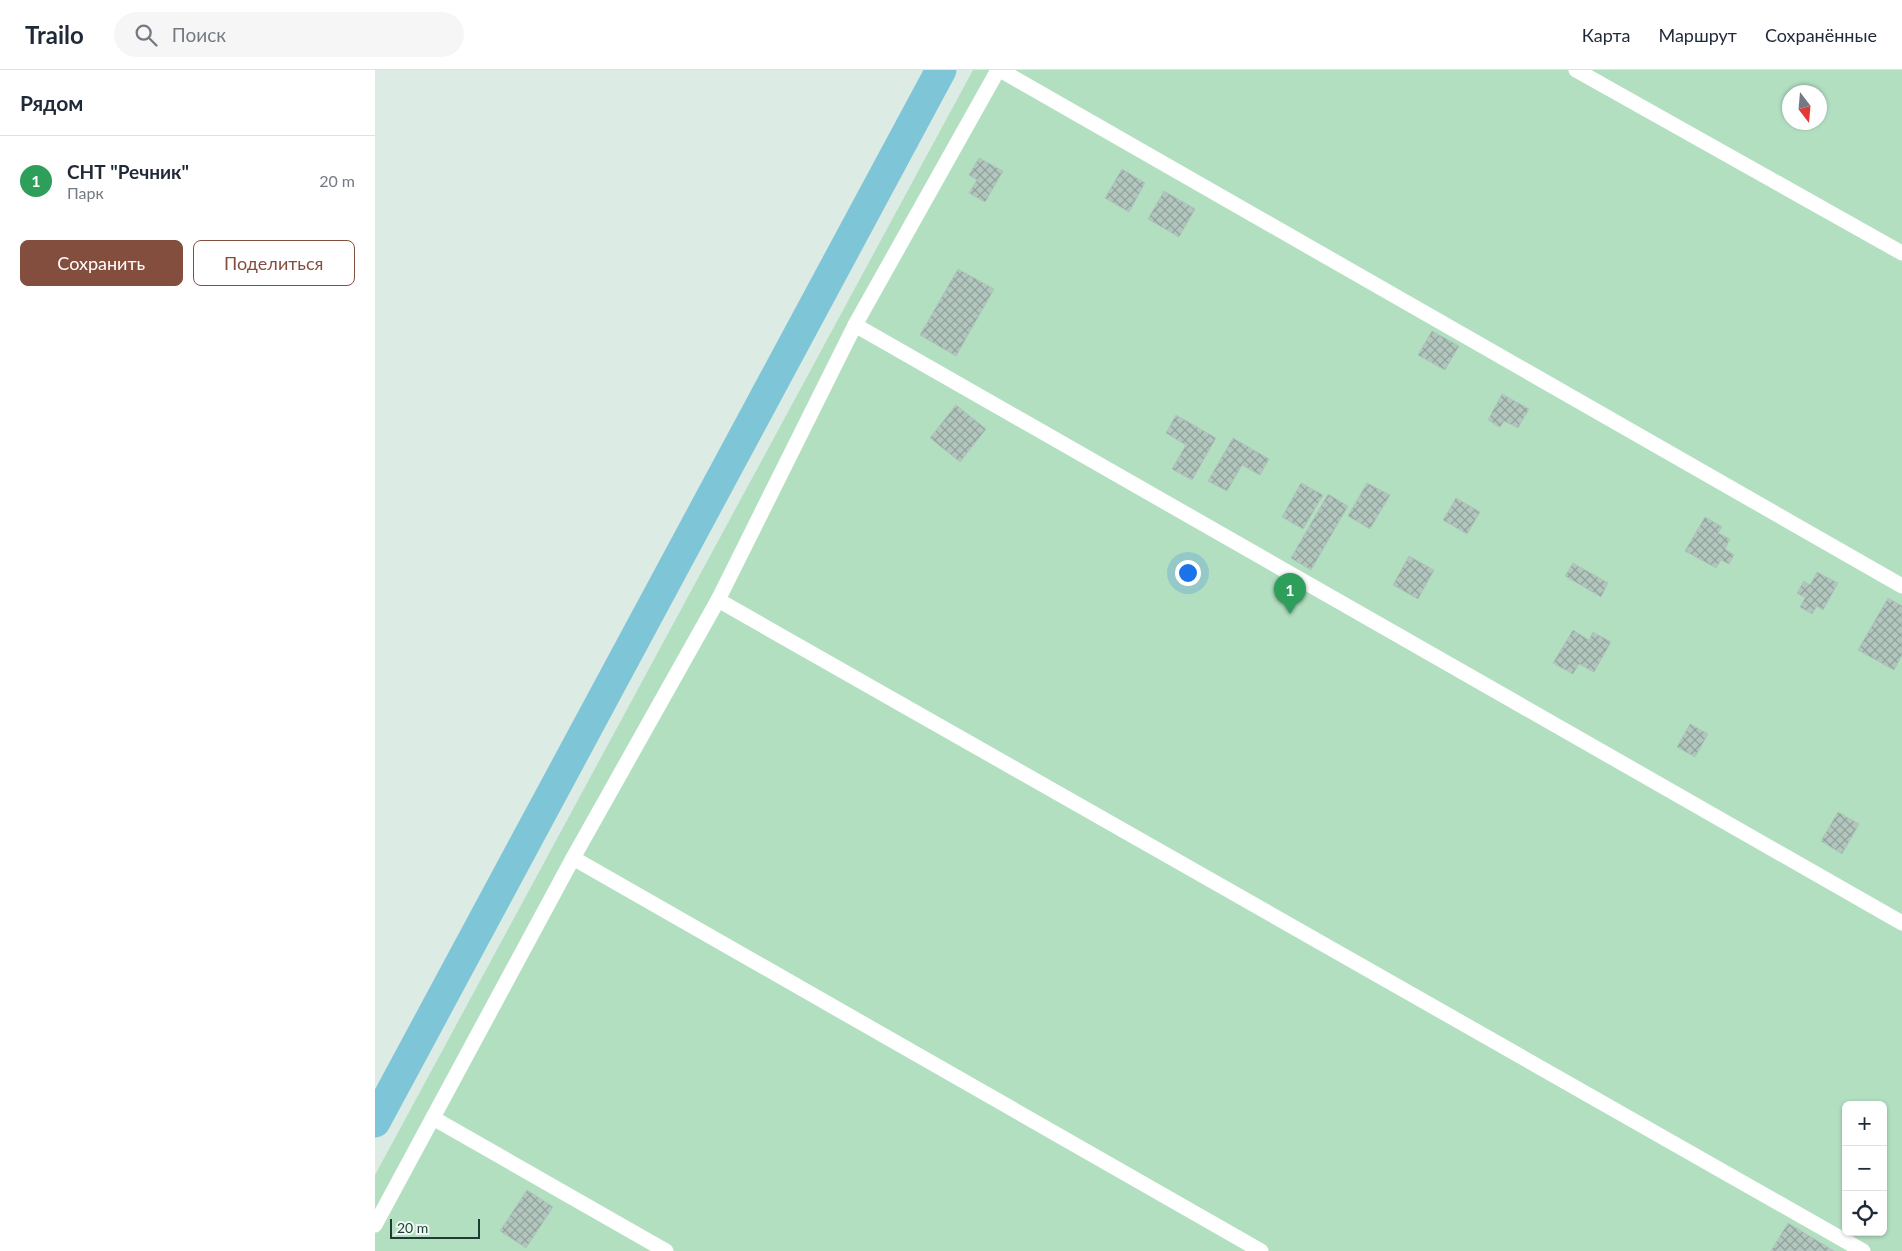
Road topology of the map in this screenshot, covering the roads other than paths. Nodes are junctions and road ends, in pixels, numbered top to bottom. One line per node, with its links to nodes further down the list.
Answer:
1 (999, 70): 4 (street); 5 (street)
2 (1576, 70): 3 (street)
3 (1902, 253)
4 (855, 324): 6 (street); 8 (street)
5 (1902, 586)
6 (718, 600): 7 (street); 13 (street)
7 (573, 858): 9 (street); 12 (street)
8 (1902, 923)
9 (433, 1118): 10 (street); 11 (street)
10 (375, 1225)
11 (666, 1251)
12 (1261, 1251)
13 (1863, 1251)

